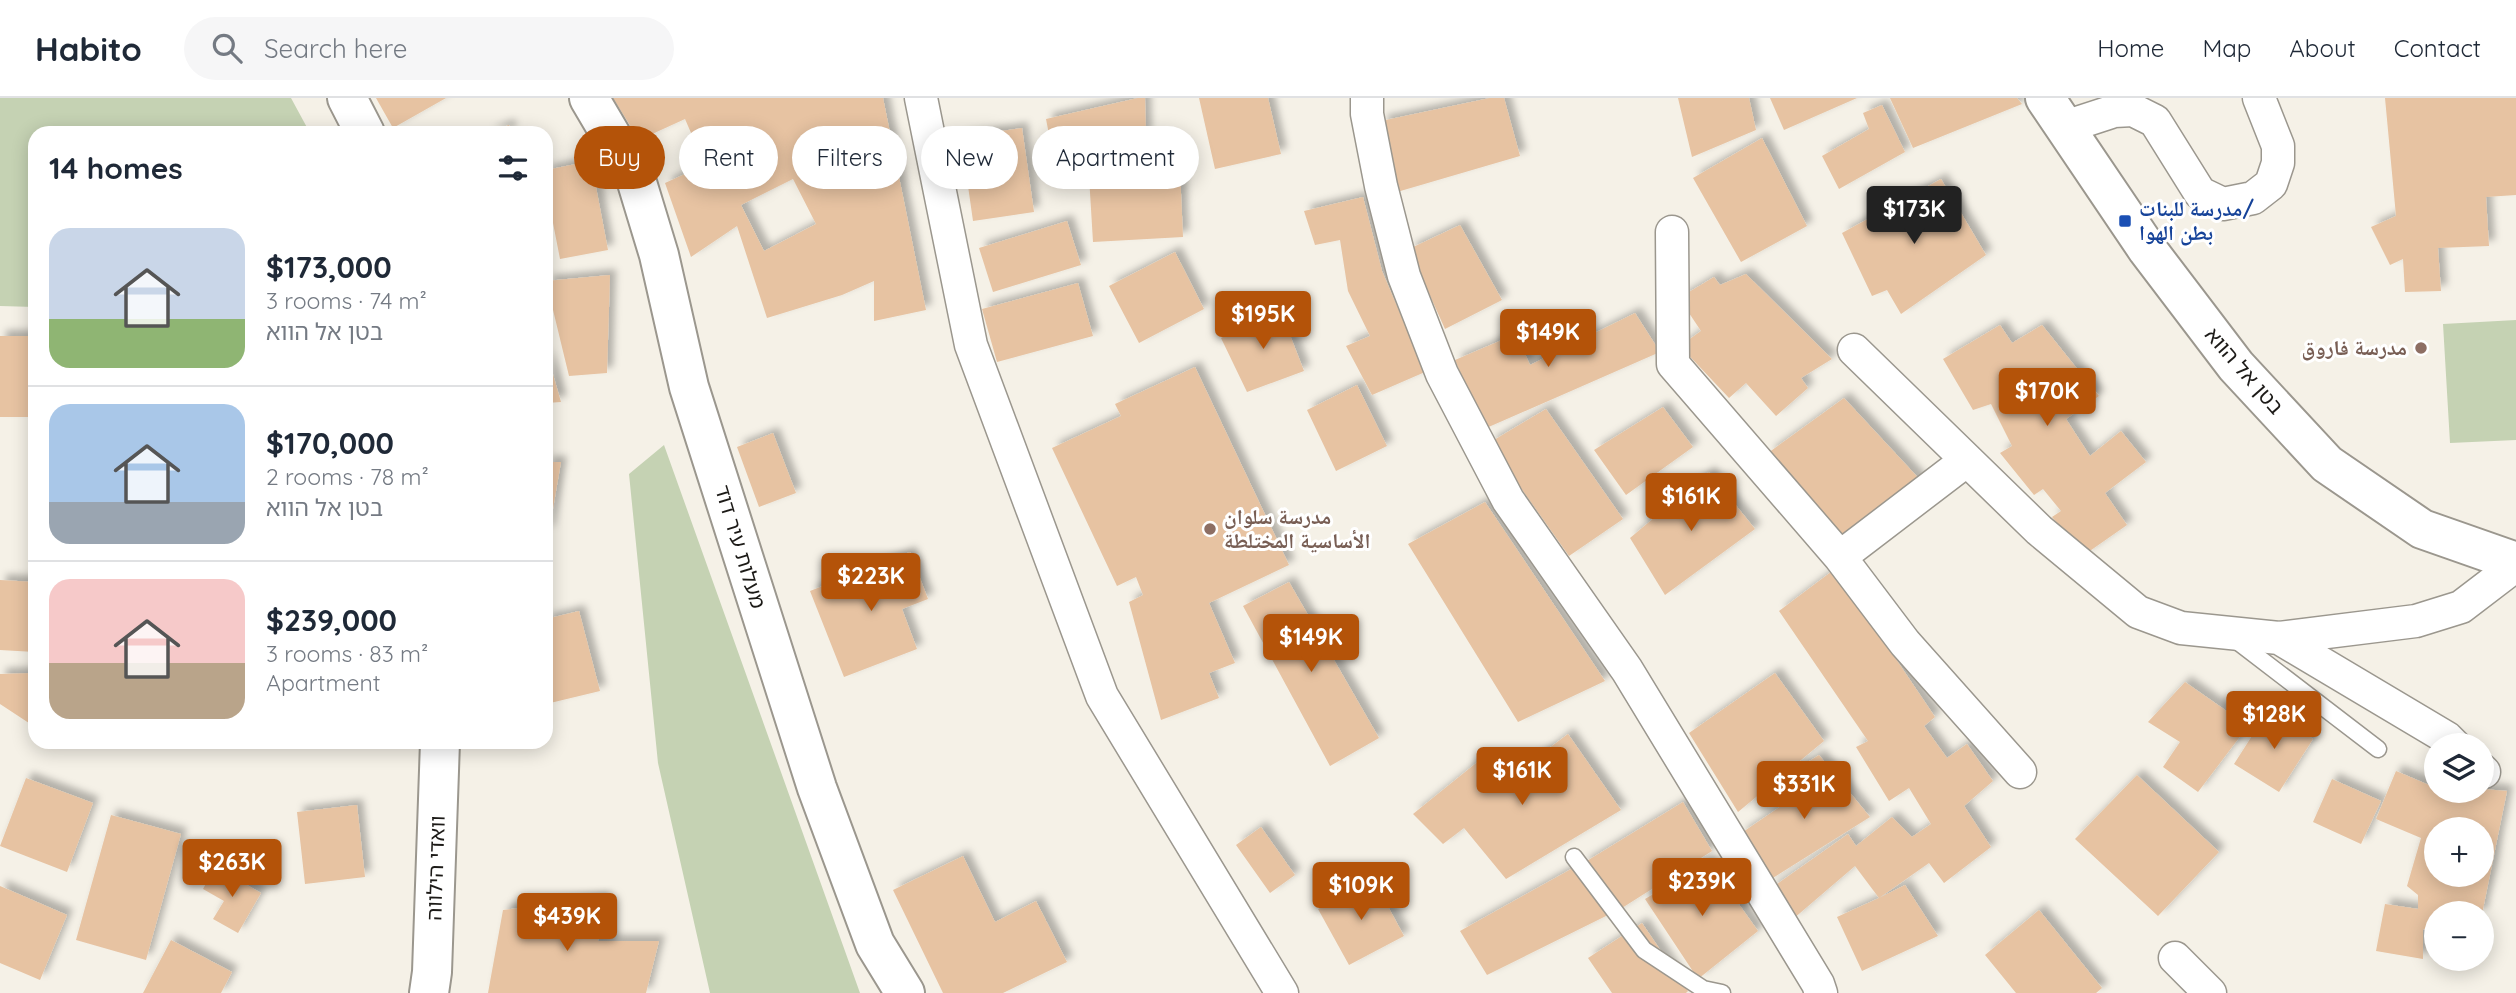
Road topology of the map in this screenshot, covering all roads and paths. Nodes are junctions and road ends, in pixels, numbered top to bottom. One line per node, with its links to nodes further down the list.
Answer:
1 (347, 98): 7 (street)
2 (589, 98): 22 (street, מעלות עיר דוד)
3 (921, 98): 23 (street)
4 (1367, 98): 25 (street)
5 (2259, 98): 6 (street)
6 (2055, 112): 12 (street, בטן אל הווא)
7 (361, 126)
8 (1672, 232): 11 (street)
9 (1854, 350): 10 (street)
10 (1967, 460): 11 (street); 13 (street)
11 (1840, 557): 18 (street)
12 (2516, 564): 14 (street)
13 (2228, 634): 14 (street); 17 (lane)
14 (2279, 638): 15 (street)
15 (2439, 733)
16 (440, 749): 21 (street, וואדי הילווה)
17 (2378, 749)
18 (2020, 772)
19 (1574, 857): 24 (lane)
20 (2175, 958): 26 (street)
21 (429, 993)
22 (905, 993)
23 (1282, 993)
24 (1721, 993)
25 (1821, 993)
26 (2210, 993)

